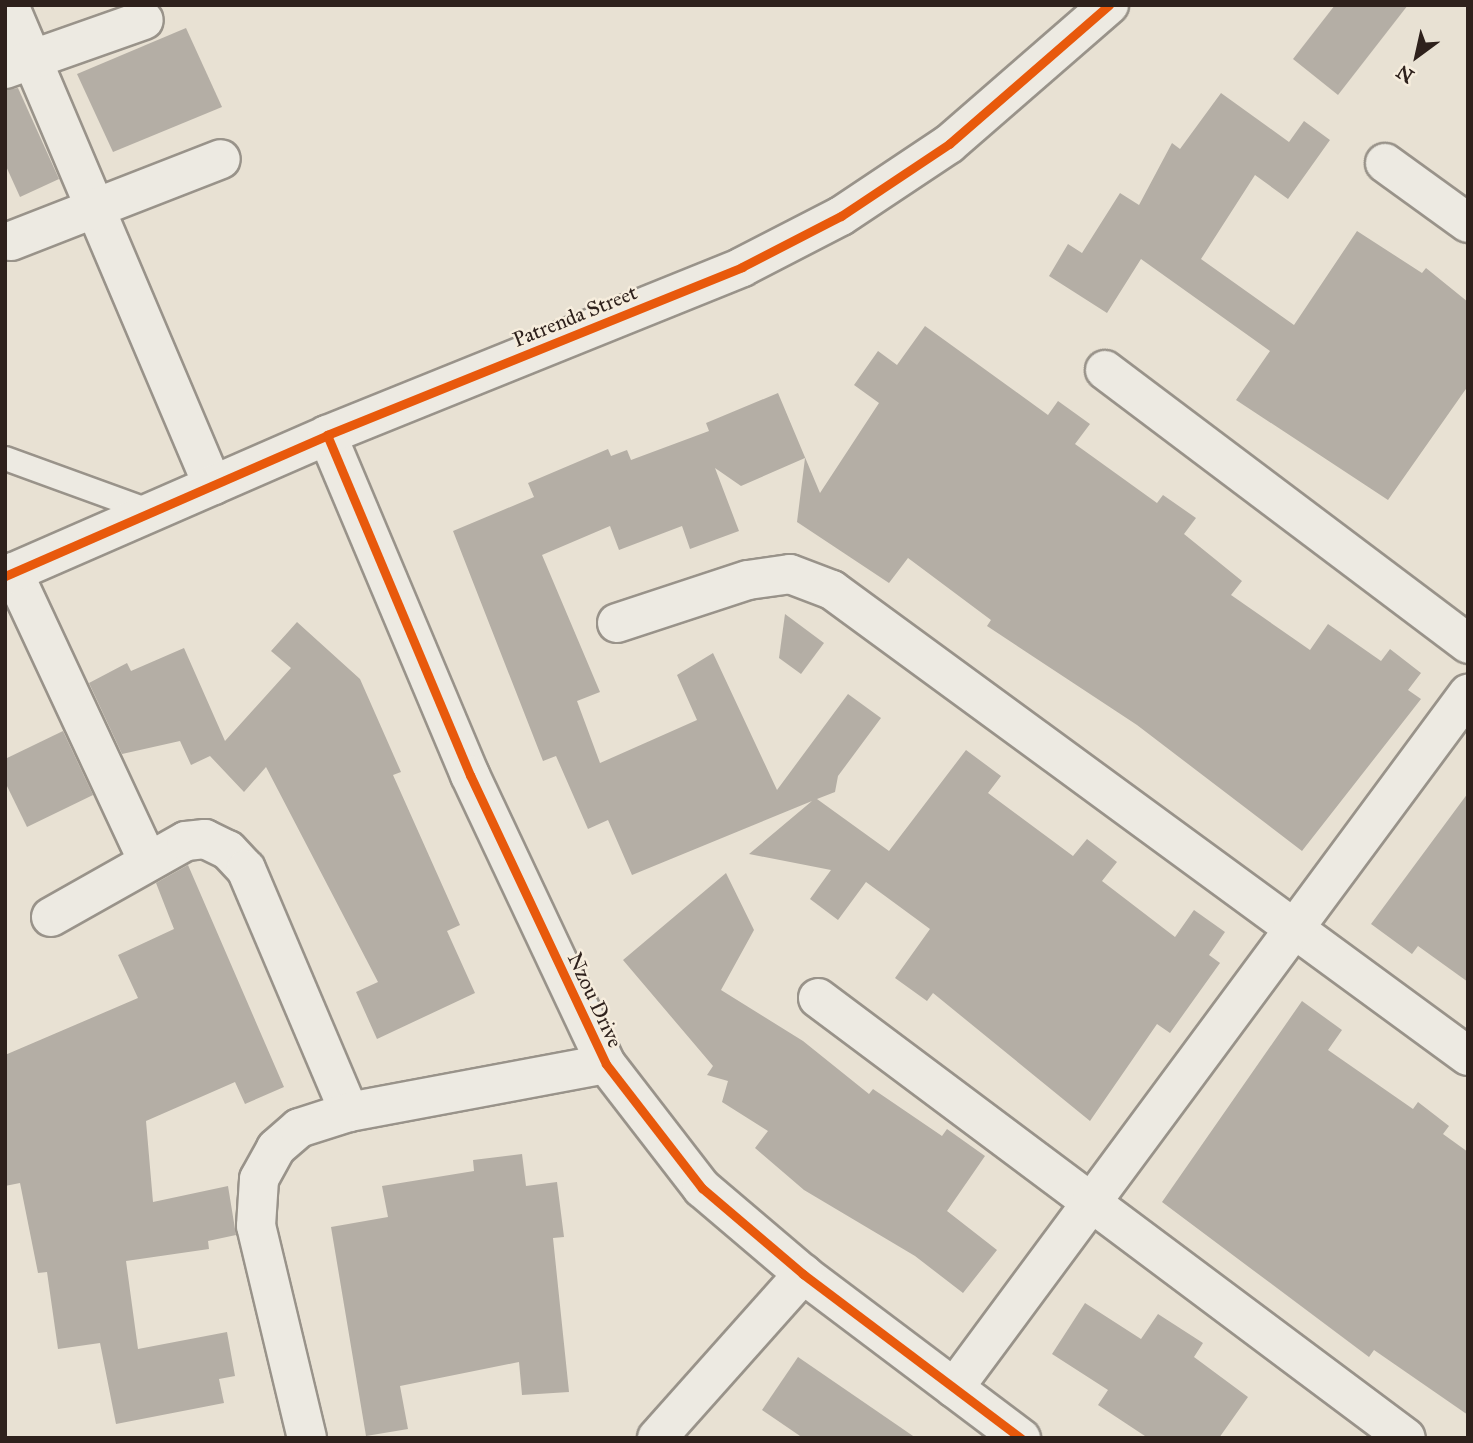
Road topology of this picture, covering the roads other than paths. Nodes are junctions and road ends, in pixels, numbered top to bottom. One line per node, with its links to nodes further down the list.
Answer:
1 (9, 5): 4 (street)
2 (1109, 5): 11 (street, Patrenda Street)
3 (144, 20): 4 (street)
4 (19, 64): 7 (street)
5 (221, 159): 7 (street)
6 (1385, 163): 8 (street)
7 (100, 210): 9 (street); 13 (street)
8 (1468, 223)
9 (11, 241)
10 (1105, 370): 17 (street)
11 (327, 435): 13 (street, Patrenda Street); 24 (street, Nzou Drive)
12 (5, 458): 14 (lane)
13 (213, 486): 14 (street, Patrenda Street)
14 (156, 513): 15 (street, Patrenda Street)
15 (9, 574): 19 (street)
16 (617, 623): 21 (street)
17 (1468, 644)
18 (1468, 694): 21 (street)
19 (147, 859): 20 (street); 25 (street)
20 (51, 917)
21 (1298, 926): 23 (street); 26 (street)
22 (818, 998): 26 (street)
23 (1468, 1056)
24 (606, 1064): 25 (street); 27 (street, Nzou Drive)
25 (349, 1112): 29 (street)
26 (1091, 1206): 28 (street); 32 (street)
27 (803, 1274): 28 (street, Nzou Drive); 30 (street)
28 (954, 1388): 31 (street, Nzou Drive)
29 (307, 1438)
30 (657, 1438)
31 (1021, 1438)
32 (1406, 1438)

